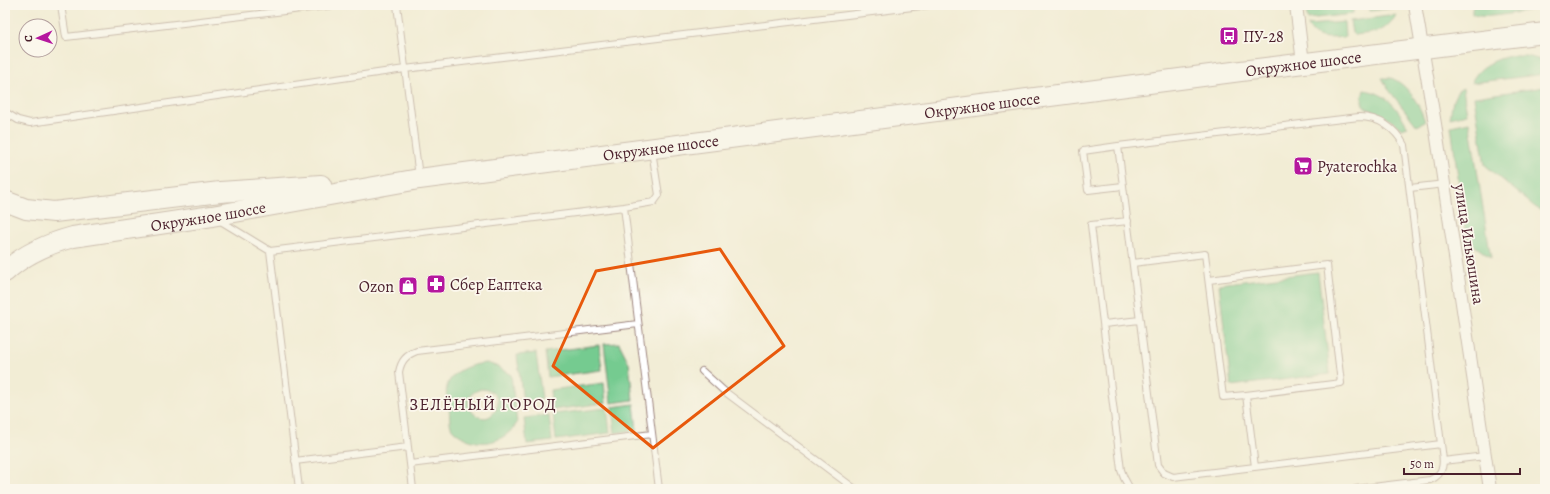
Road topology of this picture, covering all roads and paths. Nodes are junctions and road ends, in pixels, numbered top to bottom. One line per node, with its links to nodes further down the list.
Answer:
1 (61, 5): 2 (lane)
2 (335, 5)
3 (397, 5): 11 (lane)
4 (929, 5): 7 (lane)
5 (1296, 5): 10 (street)
6 (1415, 5): 9 (street, улица Ильюшина)
7 (880, 8): 11 (lane)
8 (1545, 33): 9 (main road, Окружное шоссе)
9 (1421, 48): 10 (main road, Окружное шоссе); 16 (street, улица Ильюшина)
10 (1303, 63): 14 (main road, Окружное шоссе)
11 (405, 69): 12 (lane); 15 (lane)
12 (5, 112)
13 (1118, 146): 17 (lane); 17 (lane); 18 (lane)
14 (651, 149): 15 (main road, Окружное шоссе); 20 (lane)
15 (419, 179): 19 (main road, Окружное шоссе); 21 (main road, Окружное шоссе)
16 (1445, 184): 18 (lane); 35 (street, улица Ильюшина)
17 (1123, 186): 22 (lane)
18 (1410, 188): 33 (lane)
19 (5, 201)
20 (624, 208): 23 (lane); 28 (lane)
21 (212, 216): 23 (lane); 25 (main road, Окружное шоссе)
22 (1128, 221): 24 (lane); 29 (lane)
23 (270, 251): 36 (lane)
24 (1133, 262): 26 (lane); 27 (lane)
25 (5, 272)
26 (1209, 280): 31 (lane); 31 (lane)
27 (1140, 320): 29 (lane); 39 (lane)
28 (638, 324): 32 (lane); 34 (lane)
29 (1104, 324): 44 (lane)
30 (702, 372): 43 (lane)
31 (1246, 395): 39 (lane)
32 (652, 434): 38 (lane); 42 (lane)
33 (1441, 444): 37 (lane); 39 (lane)
34 (408, 447): 36 (lane); 38 (lane)
35 (1485, 456): 37 (lane); 46 (street, улица Ильюшина)
36 (295, 461): 40 (lane)
37 (1443, 461): 45 (lane)
38 (410, 464): 41 (lane)
39 (1255, 467)
40 (299, 489)
41 (413, 489)
42 (659, 489)
43 (855, 489)
44 (1130, 489)
45 (1356, 489)
46 (1490, 489)

